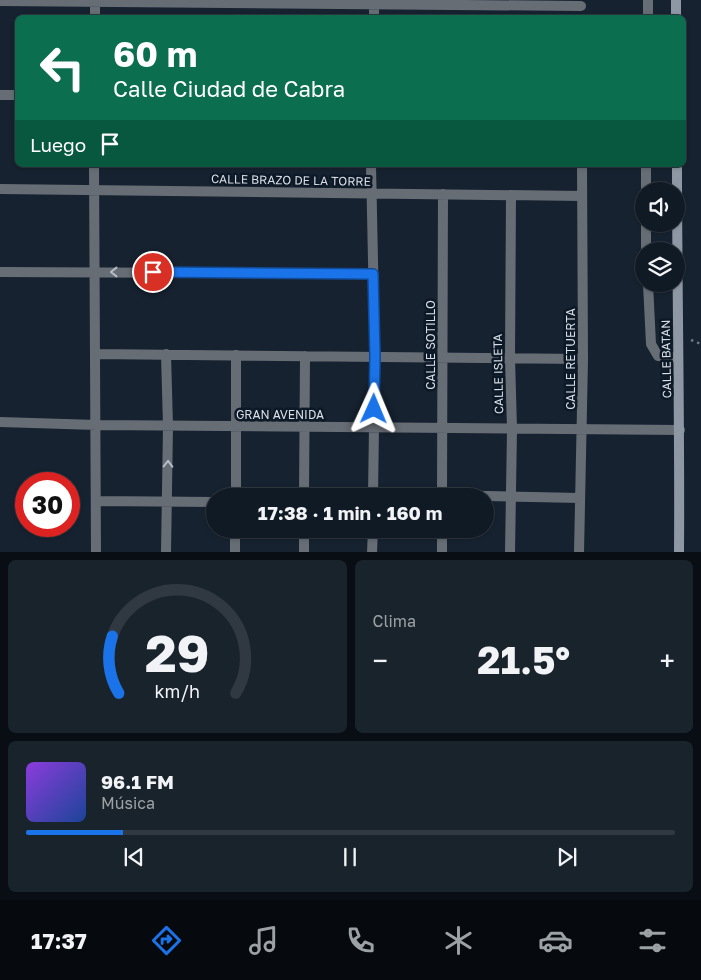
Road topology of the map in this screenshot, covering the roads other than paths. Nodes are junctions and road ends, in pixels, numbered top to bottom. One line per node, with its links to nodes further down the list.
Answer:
1 (648, 0): 9 (street)
2 (676, 0): 10 (street)
3 (0, 1): 4 (street)
4 (95, 1): 5 (street); 7 (street)
5 (374, 2): 6 (street); 8 (street)
6 (581, 3)
7 (95, 15)
8 (374, 15)
9 (648, 15)
10 (676, 15)
11 (0, 94): 12 (street)
12 (15, 95)
13 (94, 167): 20 (street)
14 (371, 167): 21 (street)
15 (582, 167): 24 (street, CALLE RETUERTA)
16 (646, 167): 18 (street)
17 (676, 167): 36 (street, CALLE BATAN)
18 (646, 182)
19 (0, 189): 20 (street, CALLE BRAZO DE LA TORRE)
20 (94, 190): 21 (street, CALLE BRAZO DE LA TORRE); 26 (street)
21 (371, 194): 22 (street, CALLE BRAZO DE LA TORRE); 27 (street)
22 (443, 194): 23 (street, CALLE BRAZO DE LA TORRE); 34 (street, CALLE SOTILLO)
23 (510, 195): 24 (street, CALLE BRAZO DE LA TORRE); 35 (street, CALLE ISLETA)
24 (582, 196): 37 (street, CALLE RETUERTA)
25 (0, 272): 26 (street)
26 (94, 272): 27 (street, one-way to 26); 29 (street)
27 (373, 274): 33 (street)
28 (648, 292): 36 (street)
29 (95, 354): 30 (street); 39 (street)
30 (166, 354): 31 (street); 40 (street)
31 (236, 355): 32 (street); 41 (street)
32 (305, 356): 33 (street); 42 (street)
33 (375, 356): 34 (street); 43 (street)
34 (442, 357): 35 (street); 44 (street, CALLE SOTILLO)
35 (510, 358): 37 (street); 45 (street, CALLE ISLETA)
36 (678, 358): 47 (street, CALLE BATAN)
37 (583, 359): 46 (street, CALLE RETUERTA)
38 (0, 422): 39 (street, GRAN AVENIDA)
39 (97, 425): 40 (street, GRAN AVENIDA); 55 (street)
40 (168, 426): 41 (street, GRAN AVENIDA); 56 (street, one-way to 40)
41 (237, 426): 42 (street, GRAN AVENIDA); 48 (street)
42 (305, 426): 43 (street, GRAN AVENIDA); 49 (street)
43 (373, 427): 44 (street, GRAN AVENIDA); 50 (street)
44 (443, 428): 45 (street, GRAN AVENIDA); 51 (street, CALLE SOTILLO)
45 (512, 429): 46 (street, GRAN AVENIDA); 53 (street, CALLE ISLETA)
46 (582, 430): 47 (street, GRAN AVENIDA); 54 (street, CALLE RETUERTA)
47 (680, 430): 70 (street, CALLE BATAN)
48 (236, 488)
49 (304, 488)
50 (373, 488)
51 (442, 488)
52 (494, 496): 53 (street)
53 (510, 496): 54 (street); 68 (street, CALLE ISLETA)
54 (580, 498): 69 (street, CALLE RETUERTA)
55 (96, 500): 56 (street); 62 (street)
56 (167, 501): 57 (street); 63 (street)
57 (206, 502)
58 (235, 538): 64 (street)
59 (304, 538): 65 (street)
60 (373, 538): 66 (street)
61 (442, 538): 67 (street)
62 (96, 552)
63 (166, 552)
64 (235, 552)
65 (304, 552)
66 (372, 552)
67 (442, 552)
68 (510, 552)
69 (579, 552)
70 (678, 552)

